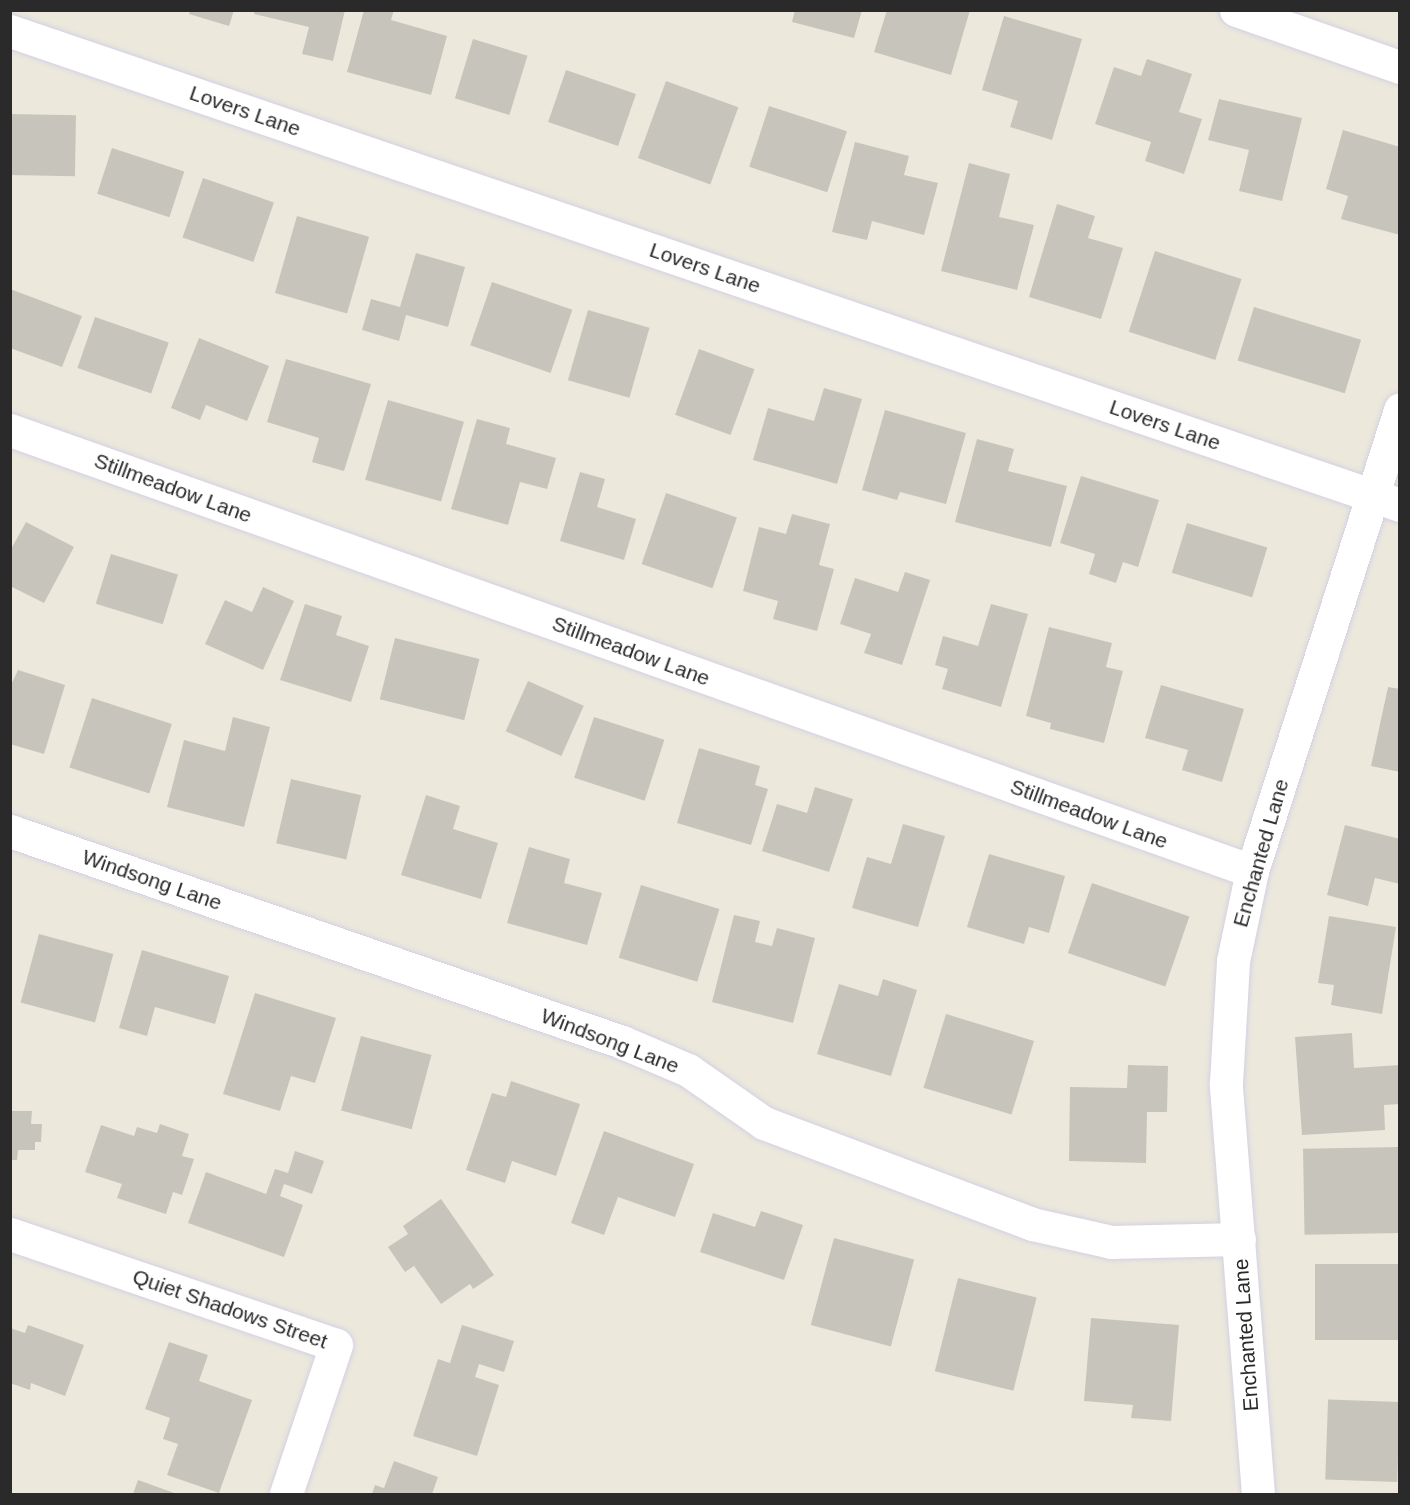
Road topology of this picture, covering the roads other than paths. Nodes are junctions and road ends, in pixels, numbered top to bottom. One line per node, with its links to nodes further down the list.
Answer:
1 (1236, 10): 3 (street)
2 (10, 32): 6 (street, Lovers Lane)
3 (1400, 67)
4 (1400, 408): 6 (street, Enchanted Lane)
5 (10, 430): 8 (street, Stillmeadow Lane)
6 (1386, 501): 8 (street, Enchanted Lane)
7 (10, 831): 10 (street, Windsong Lane)
8 (1252, 872): 10 (street, Enchanted Lane)
9 (10, 1234): 11 (street, Quiet Shadows Street)
10 (1239, 1239): 12 (street, Enchanted Lane)
11 (286, 1494)
12 (1258, 1494)

